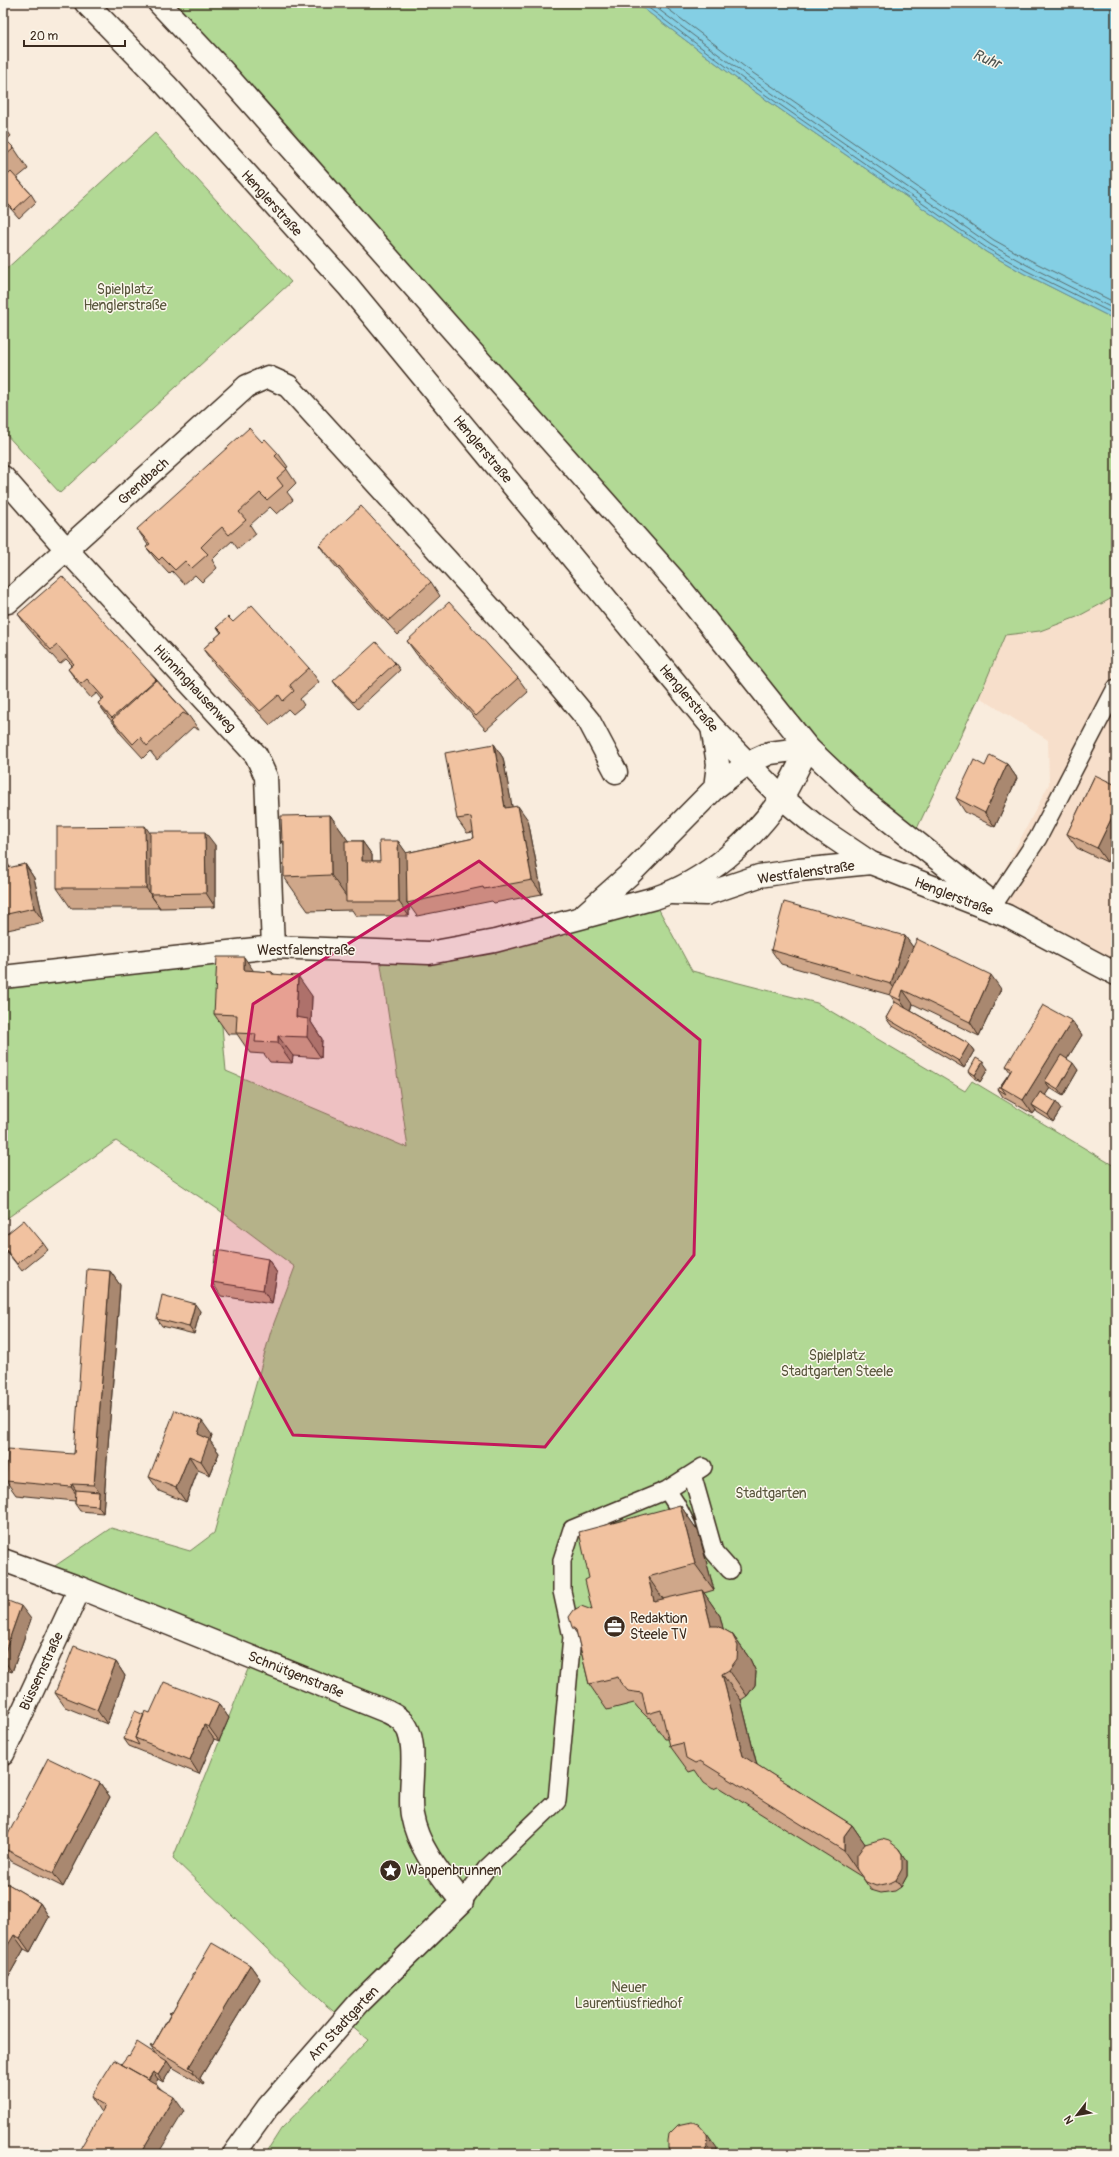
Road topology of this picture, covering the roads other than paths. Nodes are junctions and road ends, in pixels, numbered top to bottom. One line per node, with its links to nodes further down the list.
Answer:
1 (86, 3): 7 (street, Henglerstraße)
2 (159, 3): 8 (street, Henglerstraße)
3 (3, 477): 4 (street, Hünninghausenweg)
4 (67, 550): 5 (street, Grendbach); 10 (street, Grendbach); 17 (street, Hünninghausenweg)
5 (3, 603)
6 (1116, 688): 15 (lane)
7 (712, 727): 9 (street, Henglerstraße); 11 (street)
8 (808, 748): 9 (street, Westfalenstraße); 12 (street, Westfalenstraße); 15 (street, Henglerstraße)
9 (748, 763): 11 (street, Westfalenstraße); 12 (street, Henglerstraße)
10 (616, 772)
11 (715, 788): 16 (street, Westfalenstraße)
12 (782, 797): 13 (street, Henglerstraße); 14 (street, Westfalenstraße)
13 (871, 864): 14 (street, Westfalenstraße); 15 (street, Henglerstraße)
14 (671, 893): 16 (street, Westfalenstraße)
15 (1000, 910): 18 (street)
16 (583, 917): 17 (street, Westfalenstraße)
17 (273, 947): 19 (street, Westfalenstraße)
18 (1116, 974)
19 (3, 977)
20 (667, 1490): 21 (lane); 23 (lane); 26 (lane)
21 (688, 1528)
22 (3, 1560): 24 (street, Schnütgenstraße)
23 (730, 1570)
24 (80, 1588): 25 (street, Büssemstraße); 26 (street, Schnütgenstraße)
25 (3, 1754)
26 (462, 1902): 27 (street, Am Stadtgarten)
27 (234, 2154)

